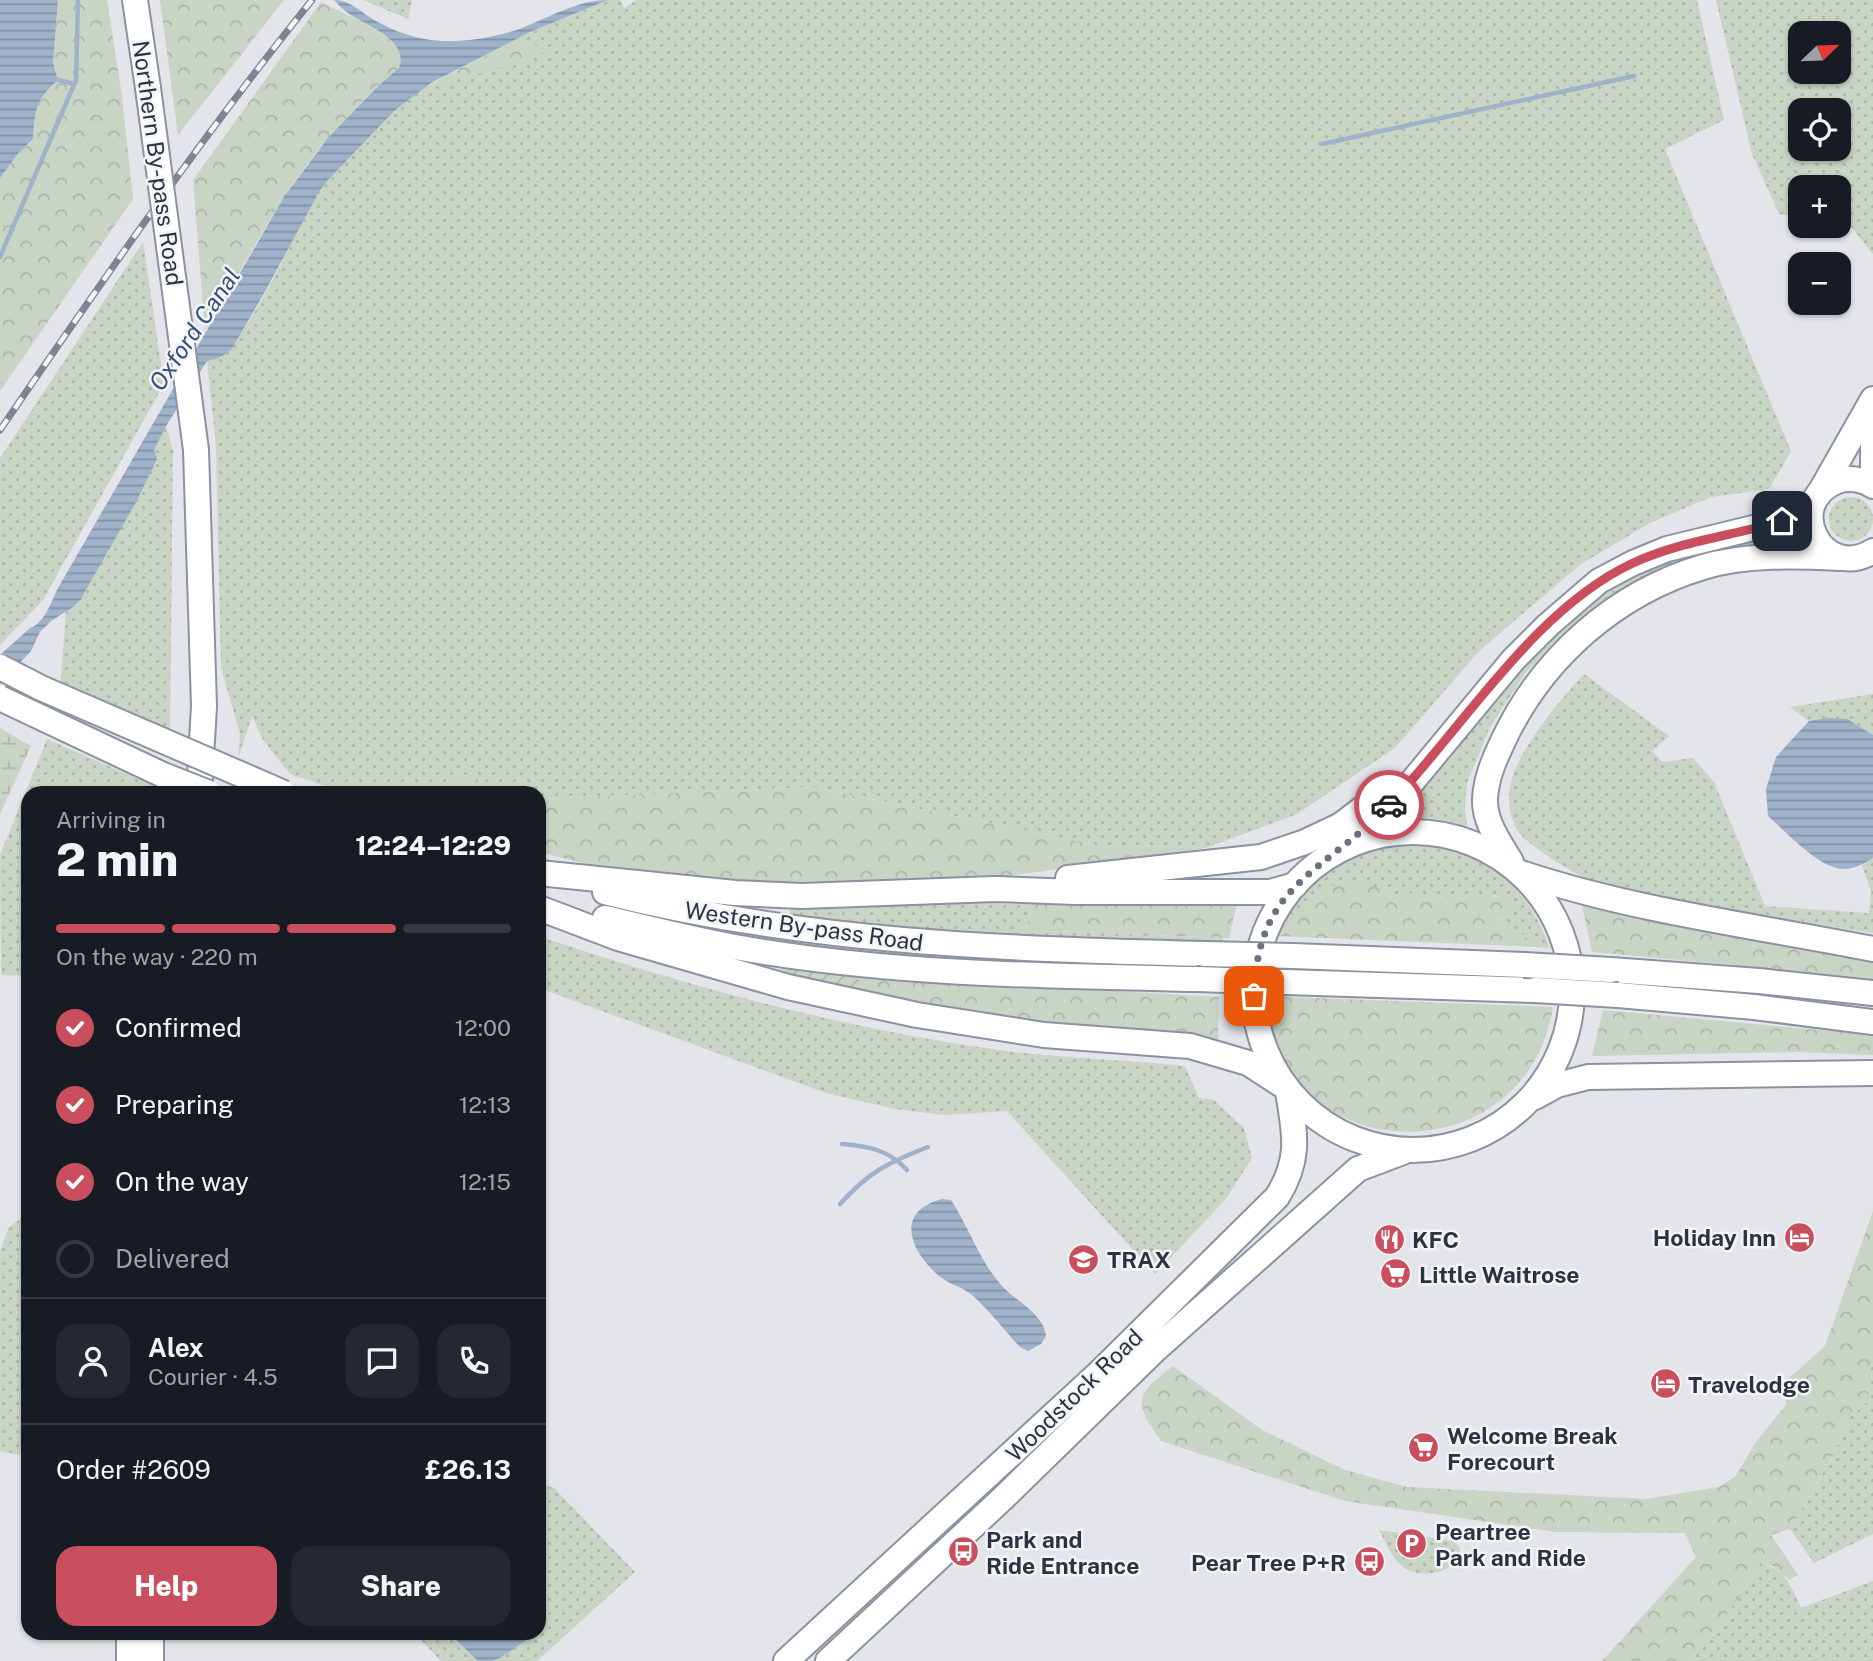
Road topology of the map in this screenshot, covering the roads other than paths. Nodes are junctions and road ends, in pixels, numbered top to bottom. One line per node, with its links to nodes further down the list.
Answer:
1 (135, 0): 13 (highway, Northern By-pass Road, bridge)
2 (1873, 399): 6 (highway)
3 (1873, 433): 4 (highway)
4 (1873, 466)
5 (1873, 486): 6 (highway)
6 (1816, 499): 8 (highway); 11 (highway)
7 (1873, 551): 8 (highway)
8 (1840, 558): 16 (highway)
9 (0, 667): 14 (highway, bridge)
10 (0, 698): 12 (highway, bridge)
11 (1454, 730): 15 (highway); 20 (highway)
12 (191, 786)
13 (199, 786)
14 (268, 786)
15 (1340, 851): 16 (highway); 19 (highway)
16 (1517, 868): 23 (highway); 28 (highway)
17 (546, 875): 20 (highway)
18 (546, 876): 24 (highway, Western By-pass Road, bridge)
19 (1295, 885): 20 (highway); 27 (highway)
20 (995, 889)
21 (546, 907): 25 (highway, Western By-pass Road, bridge)
22 (546, 909): 27 (highway)
23 (1873, 948)
24 (1873, 993)
25 (1873, 1022)
26 (1873, 1073): 28 (highway)
27 (1285, 1089): 29 (highway); 34 (highway, Woodstock Road)
28 (1530, 1100): 29 (highway)
29 (1403, 1152): 35 (highway, Woodstock Road)
30 (129, 1640): 32 (highway)
31 (151, 1640): 33 (highway)
32 (129, 1661)
33 (151, 1661)
34 (786, 1661)
35 (828, 1661)

